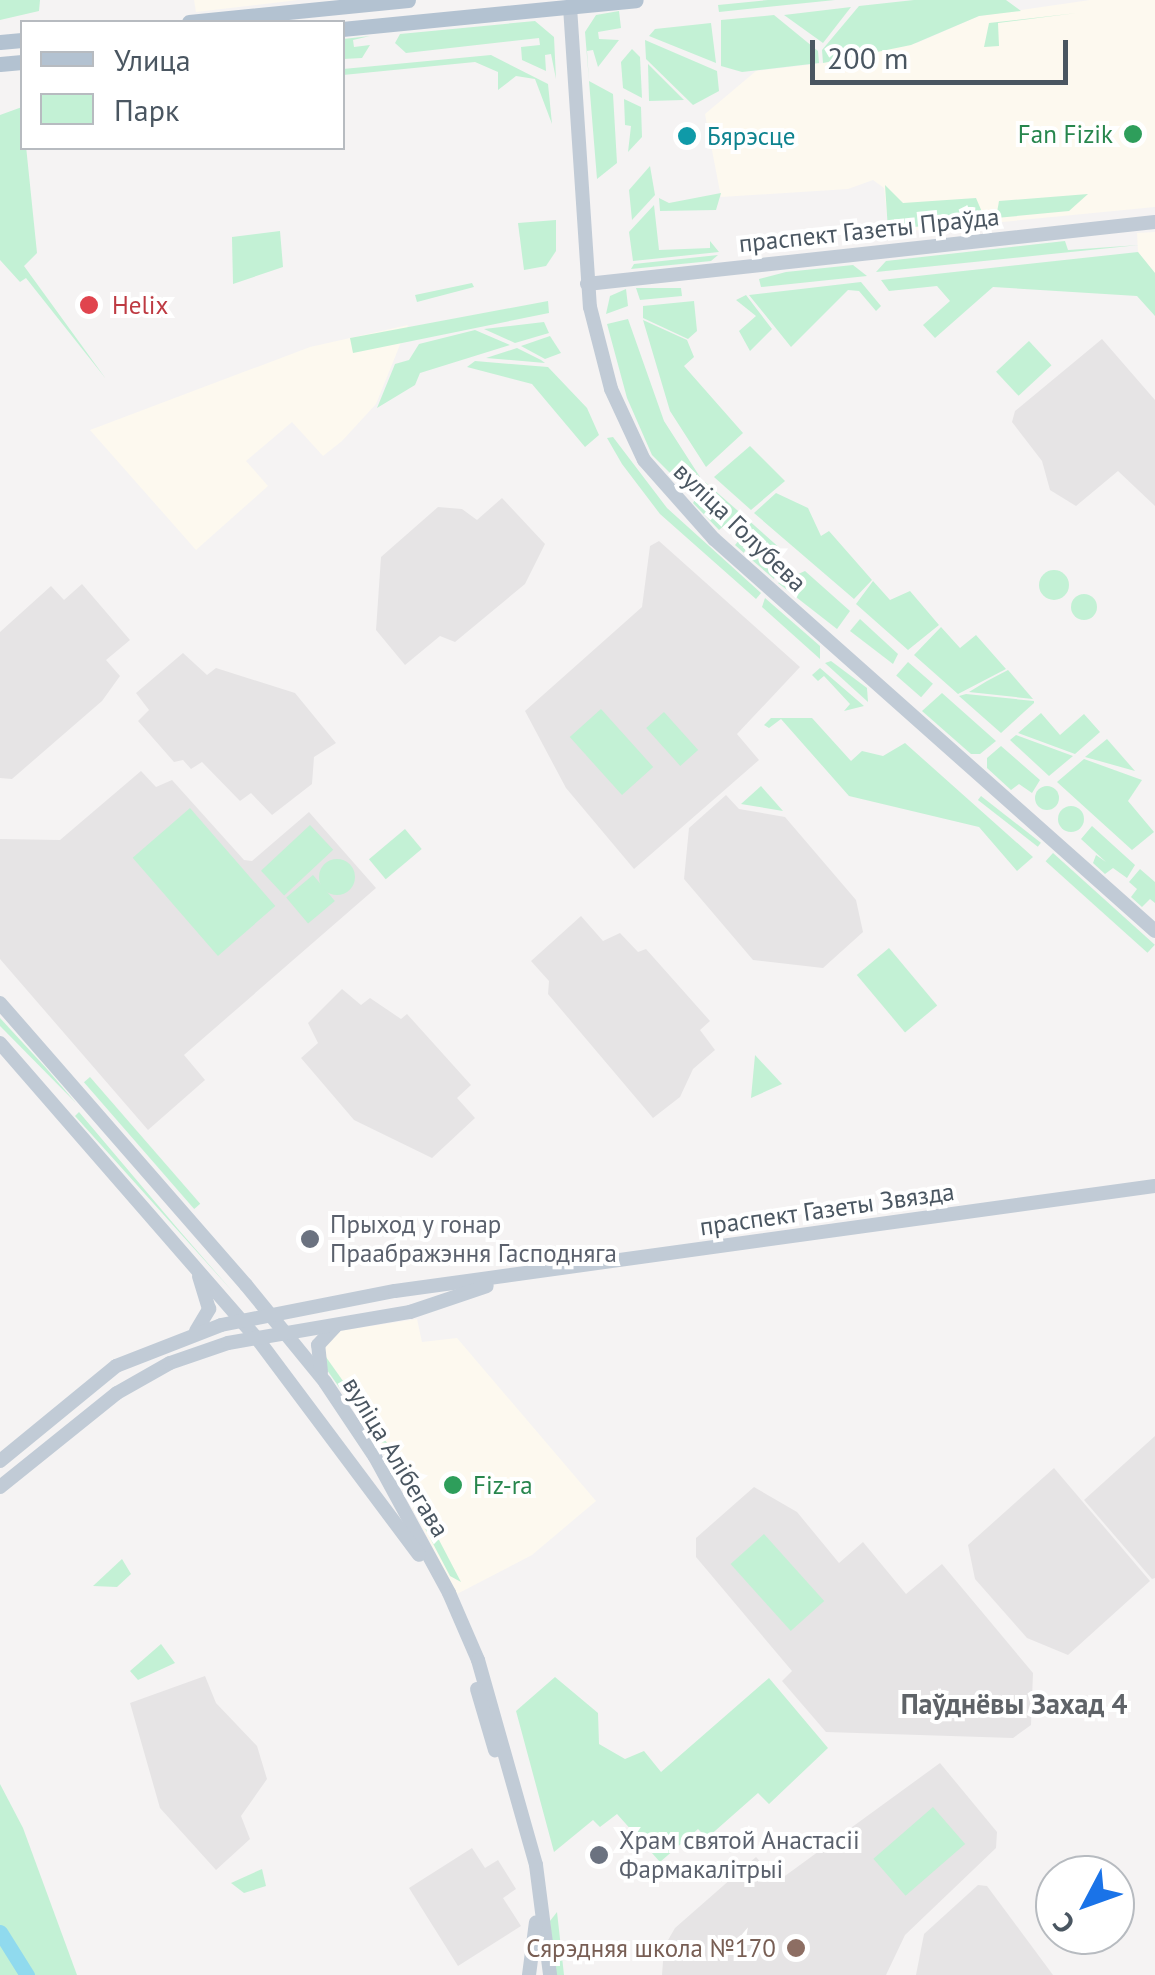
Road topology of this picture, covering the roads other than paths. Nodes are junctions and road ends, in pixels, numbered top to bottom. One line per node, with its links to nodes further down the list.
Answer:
1 (408, 0): 4 (main road)
2 (636, 0): 3 (main road)
3 (570, 4): 5 (main road); 7 (main road, вуліца Голубева)
4 (209, 20)
5 (345, 29)
6 (1155, 222): 7 (main road, праспект Газеты Праўда)
7 (587, 284): 8 (main road, вуліца Голубева)
8 (1155, 932)
9 (0, 1004): 14 (main road, вуліца Алібегава)
10 (0, 1043): 12 (main road, вуліца Алібегава)
11 (1155, 1186): 13 (main road, праспект Газеты Звязда)
12 (192, 1262): 15 (main road, вуліца Алібегава); 17 (main road)
13 (506, 1278): 14 (main road, праспект Газеты Звязда); 16 (main road, праспект Газеты Звязда)
14 (270, 1314): 15 (main road, праспект Газеты Звязда); 18 (main road, вуліца Алібегава)
15 (242, 1321): 17 (main road, праспект Газеты Звязда); 19 (main road, вуліца Алібегава)
16 (345, 1323): 18 (main road, праспект Газеты Звязда); 20 (main road)
17 (196, 1331): 21 (main road, праспект Газеты Звязда)
18 (285, 1332): 19 (main road, праспект Газеты Звязда); 20 (main road, вуліца Алібегава)
19 (256, 1337): 22 (main road, праспект Газеты Звязда); 23 (main road, вуліца Алібегава)
20 (326, 1382): 24 (main road, вуліца Алібегава)
21 (0, 1461)
22 (0, 1487)
23 (529, 1975)
24 (550, 1975)

